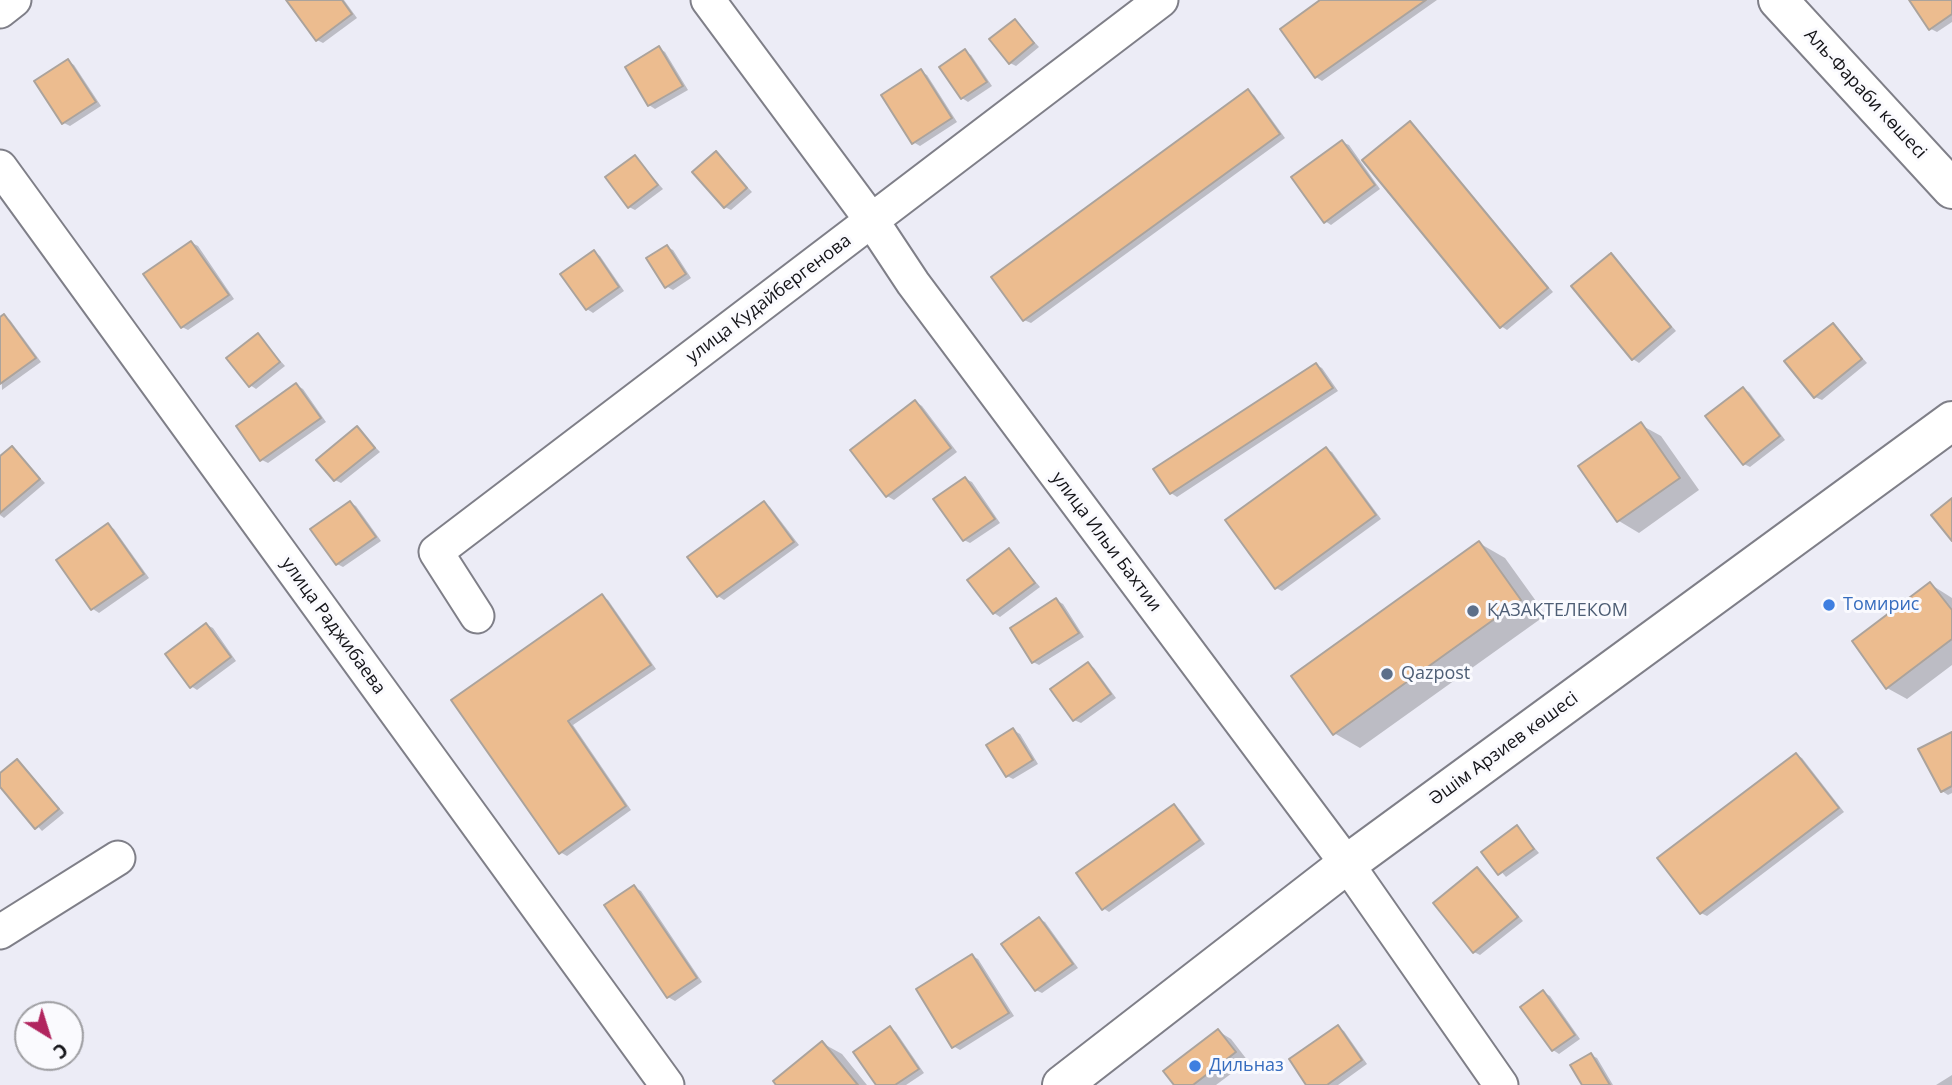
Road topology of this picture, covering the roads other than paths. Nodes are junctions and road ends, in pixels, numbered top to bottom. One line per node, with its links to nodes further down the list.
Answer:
1 (14, 0): 5 (street)
2 (708, 0): 8 (street, улица Ильи Бахтии)
3 (1161, 0): 8 (street, улица Кудайбергенова)
4 (1778, 0): 7 (street, Аль-Фараби көшесі)
5 (0, 11)
6 (0, 167): 14 (street, улица Раджибаева)
7 (1952, 189)
8 (872, 221): 10 (street, улица Кудайбергенова); 12 (street, улица Ильи Бахтии)
9 (1952, 421): 12 (street, Әшім Арзиев көшесі)
10 (477, 616)
11 (118, 858): 13 (street)
12 (1347, 864): 15 (street, Әшім Арзиев көшесі); 16 (street, улица Ильи Бахтии)
13 (0, 932)
14 (667, 1085)
15 (1062, 1085)
16 (1501, 1085)

